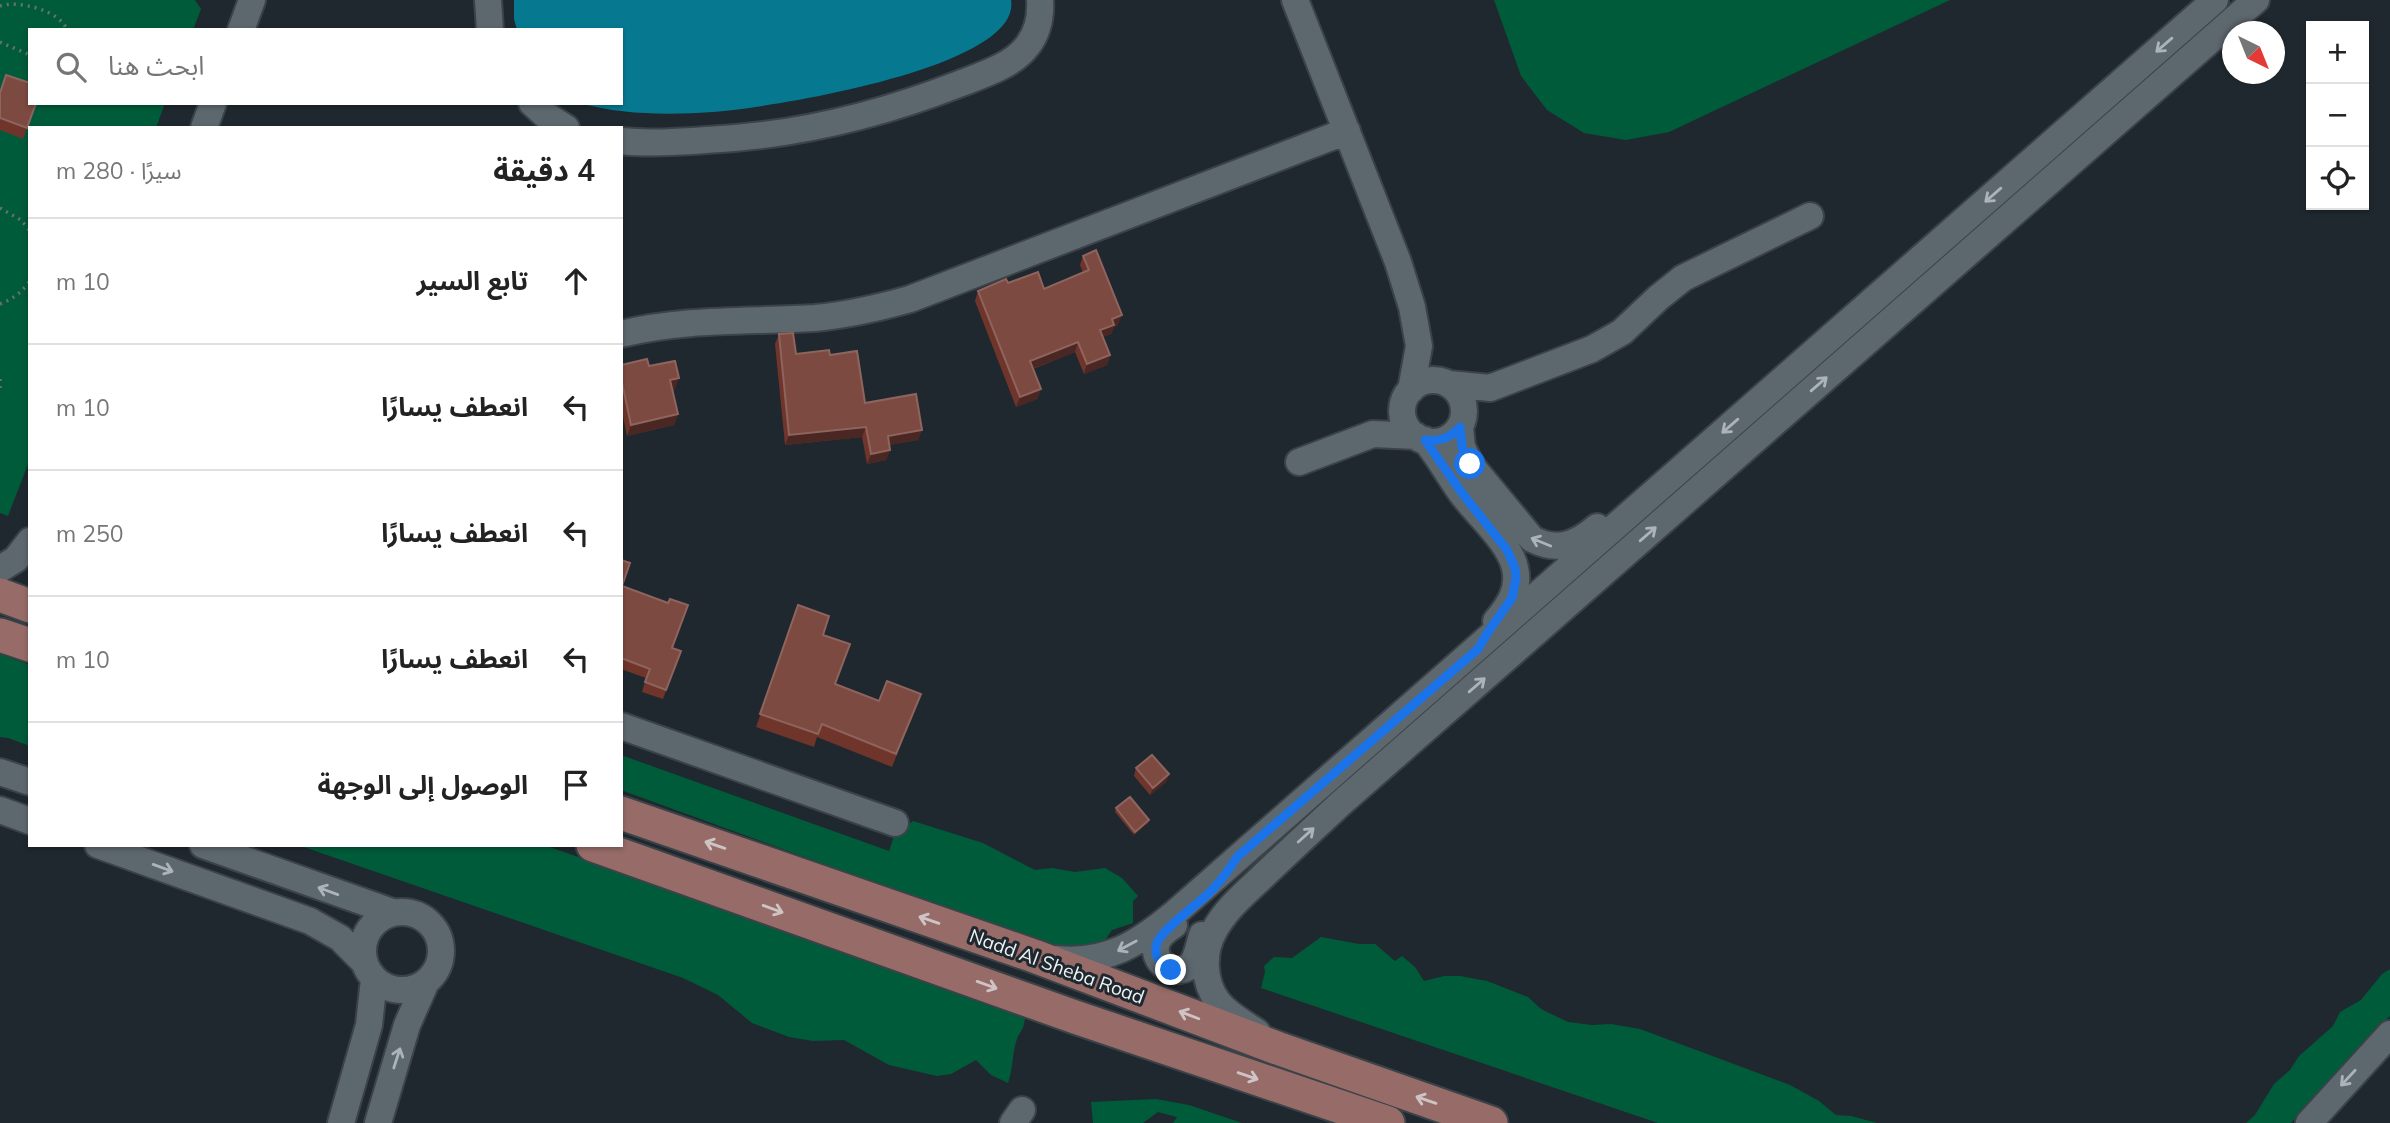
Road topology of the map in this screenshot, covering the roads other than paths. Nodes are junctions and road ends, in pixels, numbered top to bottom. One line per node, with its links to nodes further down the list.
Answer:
1 (252, 0): 7 (street)
2 (488, 0): 8 (street)
3 (1040, 0): 14 (street)
4 (1295, 0): 13 (street)
5 (2215, 0): 16 (street, one-way to 16)
6 (2256, 0): 18 (street)
7 (242, 28)
8 (489, 28)
9 (212, 105): 11 (street)
10 (534, 105): 12 (street)
11 (205, 126)
12 (563, 126)
13 (1347, 131): 17 (street); 19 (street)
14 (623, 141)
15 (1810, 216): 21 (street)
16 (1853, 318): 18 (street); 27 (street, one-way to 27)
17 (623, 334)
18 (1870, 339): 46 (street, one-way to 18)
19 (1419, 345): 20 (street); 22 (street)
20 (1447, 383): 21 (street); 22 (street); 23 (street)
21 (1490, 388): 23 (street)
22 (1407, 396): 24 (street); 25 (street)
23 (1461, 424): 25 (street); 27 (street, one-way to 23)
24 (1373, 435): 25 (street); 26 (street)
25 (1421, 438): 34 (street)
26 (1299, 462)
27 (1681, 469): 34 (street)
28 (28, 544): 29 (street)
29 (0, 569)
30 (0, 595): 31 (main road)
31 (28, 605)
32 (0, 635): 33 (main road)
33 (28, 644)
34 (1478, 649): 45 (street)
35 (623, 727): 41 (street)
36 (0, 772): 37 (street)
37 (28, 781)
38 (0, 810): 40 (street)
39 (629, 819): 48 (main road, Nadd Al Sheba Road, one-way to 39)
40 (28, 820)
41 (895, 823)
42 (104, 847): 49 (street, one-way to 49)
43 (209, 847): 47 (street, one-way to 43)
44 (599, 847): 55 (main road, Nadd Al Sheba Road, one-way to 55)
45 (1237, 857): 46 (street); 48 (street, one-way to 48)
46 (1257, 882): 52 (street)
47 (392, 912): 49 (street); 50 (street)
48 (1034, 956): 52 (main road, Nadd Al Sheba Road, one-way to 48)
49 (369, 970): 50 (street); 53 (street)
50 (426, 982): 54 (street, one-way to 50)
51 (2390, 1034): 57 (street, one-way to 57)
52 (1277, 1048): 56 (main road, Nadd Al Sheba Road, one-way to 52)
53 (341, 1123)
54 (378, 1123)
55 (1388, 1123)
56 (1490, 1123)
57 (2309, 1123)

